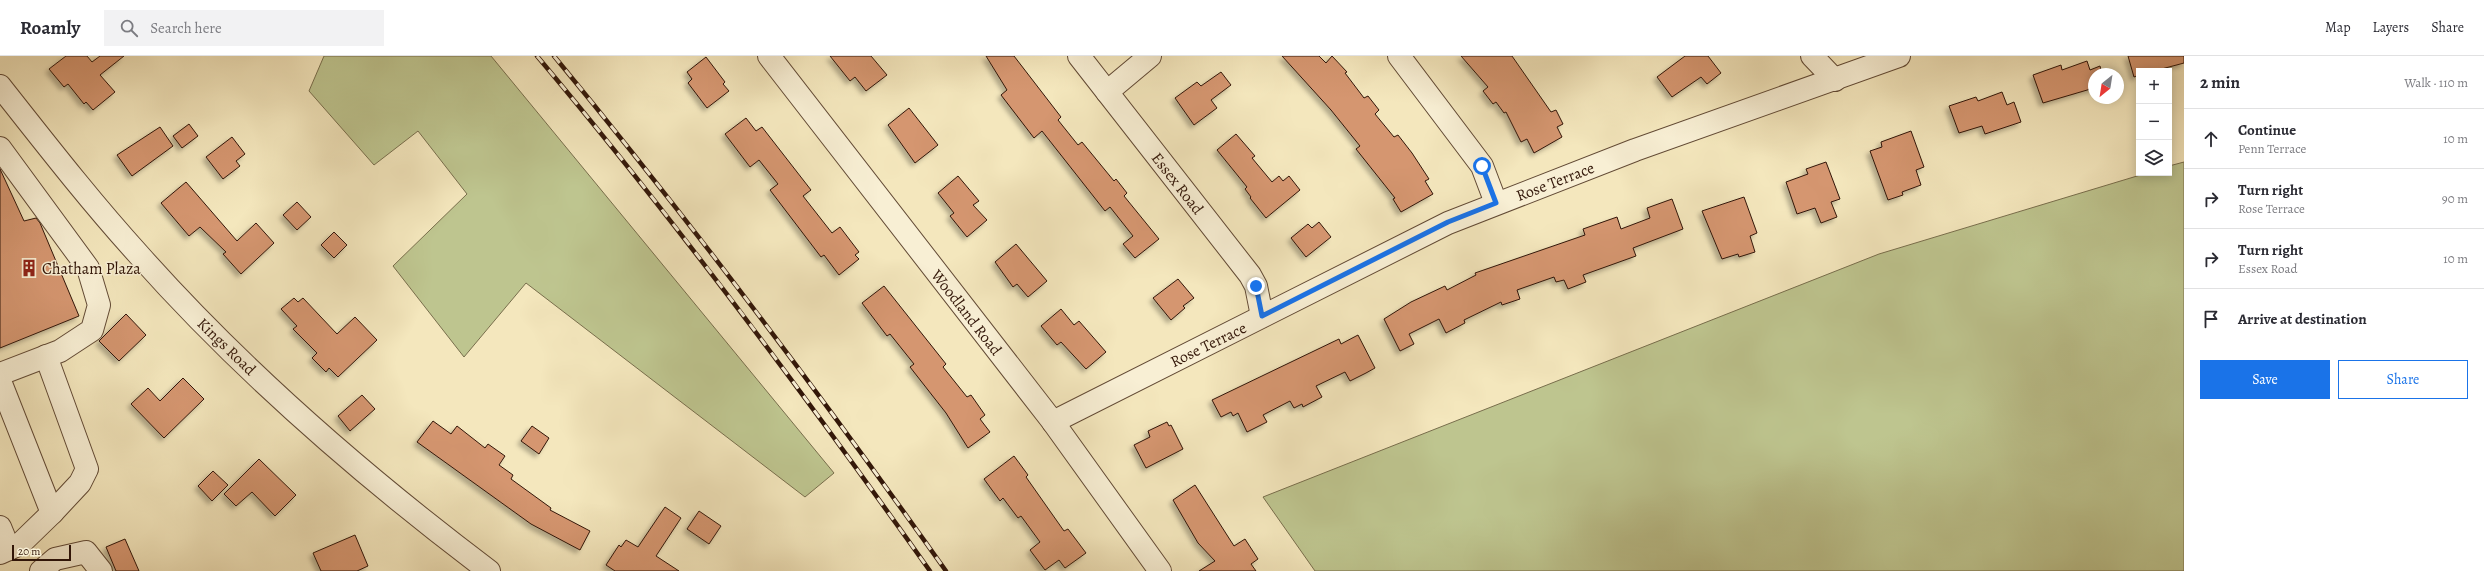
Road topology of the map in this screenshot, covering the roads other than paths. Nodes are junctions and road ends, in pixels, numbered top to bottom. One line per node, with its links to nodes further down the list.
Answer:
1 (769, 56): 16 (street, Woodland Road)
2 (1079, 56): 9 (street, Essex Road)
3 (1150, 56): 9 (street)
4 (1399, 56): 11 (street)
5 (1812, 56): 7 (street)
6 (1899, 56): 7 (street, Rose Terrace)
7 (1835, 80): 11 (street, Rose Terrace)
8 (0, 86): 22 (street, Kings Road)
9 (1107, 92): 12 (street, Essex Road)
10 (0, 148): 13 (street)
11 (1496, 203): 12 (street, Rose Terrace)
12 (1262, 316): 16 (street, Rose Terrace)
13 (46, 356): 14 (street); 17 (street)
14 (0, 374)
15 (0, 381): 17 (street)
16 (1053, 422): 23 (street, Woodland Road)
17 (52, 513): 19 (street)
18 (0, 527): 19 (street)
19 (5, 551)
20 (41, 571): 21 (street)
21 (101, 571)
22 (489, 571)
23 (1160, 571)

